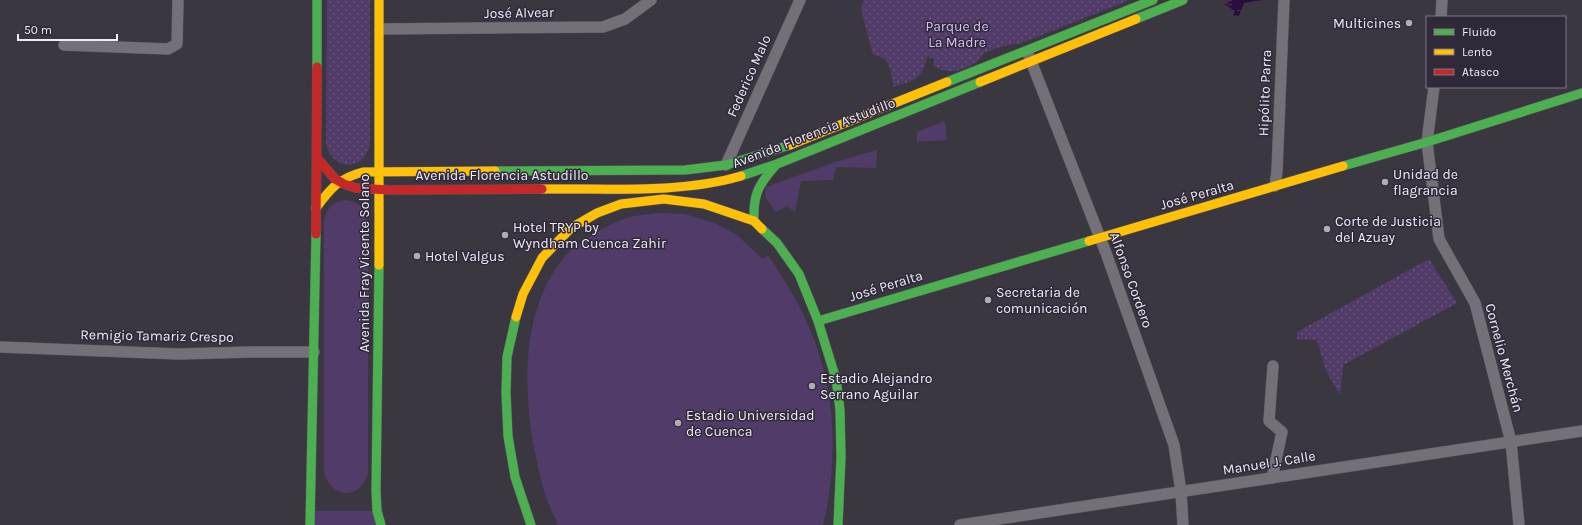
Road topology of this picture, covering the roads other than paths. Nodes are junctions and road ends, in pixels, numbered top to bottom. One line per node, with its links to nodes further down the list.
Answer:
1 (178, 0): 12 (street)
2 (317, 0): 18 (main road)
3 (379, 0): 11 (main road, Avenida Fray Vicente Solano)
4 (651, 0): 11 (street, José Alvear)
5 (800, 0): 20 (street, Federico Malo)
6 (1153, 0): 13 (main road, Avenida Florencia Astudillo)
7 (1184, 0): 14 (main road, Avenida Florencia Astudillo)
8 (1284, 0): 24 (street, Hipólito Parra)
9 (1442, 0): 10 (street)
10 (1441, 16)
11 (380, 30): 22 (main road, Avenida Fray Vicente Solano)
12 (64, 45)
13 (1027, 51): 14 (street, Alfonso Cordero); 20 (main road, Avenida Florencia Astudillo)
14 (1032, 62): 19 (main road, Avenida Florencia Astudillo); 30 (street, Alfonso Cordero)
15 (1434, 88): 17 (street, Cornelio Merchán)
16 (1582, 93): 17 (main road, José Peralta)
17 (1427, 142): 24 (main road, José Peralta); 36 (street, Cornelio Merchán)
18 (317, 158): 23 (main road); 28 (main road)
19 (777, 164): 25 (main road, Avenida Florencia Astudillo); 29 (main road)
20 (726, 165): 21 (main road, Avenida Florencia Astudillo)
21 (671, 170): 22 (main road, Avenida Florencia Astudillo); 25 (main road)
22 (379, 171): 23 (main road, Avenida Florencia Astudillo); 26 (main road, Avenida Fray Vicente Solano)
23 (338, 182): 26 (main road, Avenida Florencia Astudillo); 28 (main road, Avenida Florencia Astudillo)
24 (1275, 186): 30 (main road, José Peralta)
25 (659, 187): 26 (main road, Avenida Florencia Astudillo); 27 (main road)
26 (380, 189): 40 (main road, Avenida Fray Vicente Solano)
27 (650, 200): 29 (main road); 41 (main road)
28 (316, 208): 33 (main road)
29 (754, 221): 31 (main road)
30 (1100, 238): 31 (main road, José Peralta); 38 (street, Alfonso Cordero)
31 (818, 321): 42 (main road)
32 (0, 347): 33 (street, Remigio Tamariz Crespo)
33 (314, 352): 39 (main road)
34 (1273, 366): 37 (street)
35 (1582, 431): 36 (street, Manuel J. Calle)
36 (1511, 442): 37 (street, Manuel J. Calle); 45 (street, Cornelio Merchán)
37 (1272, 478): 38 (street, Manuel J. Calle)
38 (1181, 492): 43 (street, Manuel J. Calle); 44 (street, Alfonso Cordero)
39 (310, 525)
40 (381, 525)
41 (531, 525)
42 (838, 525)
43 (960, 525)
44 (1183, 525)
45 (1519, 525)

